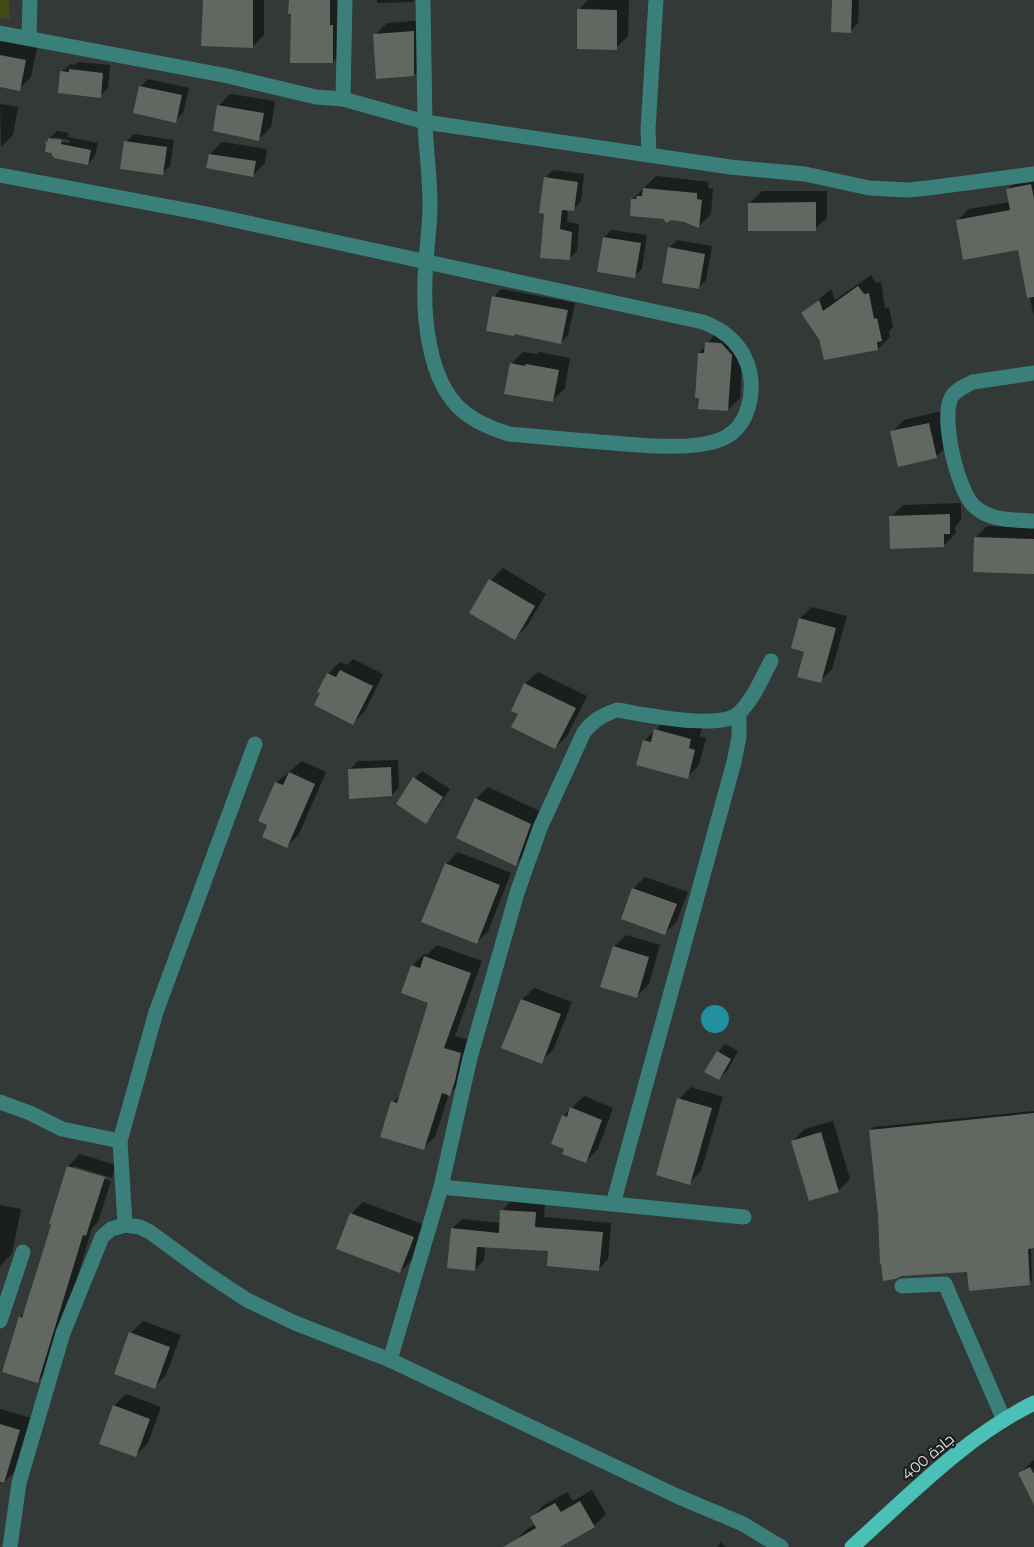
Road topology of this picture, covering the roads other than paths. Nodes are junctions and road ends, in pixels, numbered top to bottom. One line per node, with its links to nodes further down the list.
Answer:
1 (30, 0): 6 (street)
2 (345, 0): 7 (street)
3 (423, 0): 8 (street)
4 (656, 0): 9 (street)
5 (0, 33): 6 (street)
6 (28, 38): 7 (street)
7 (343, 99): 8 (street)
8 (425, 122): 9 (street); 12 (street)
9 (649, 154): 10 (street)
10 (1034, 174)
11 (0, 175): 12 (street)
12 (426, 263): 12 (street)
13 (1034, 373): 14 (street)
14 (1034, 521)
15 (771, 662): 16 (street)
16 (739, 714): 20 (street); 21 (street)
17 (255, 744): 19 (street)
18 (0, 1102): 19 (street)
19 (120, 1141): 23 (street)
20 (441, 1187): 21 (street); 27 (street)
21 (613, 1204): 22 (street)
22 (744, 1217)
23 (125, 1225): 27 (street); 30 (street)
24 (23, 1252): 26 (street)
25 (902, 1286): 29 (street)
26 (0, 1321)
27 (390, 1360): 31 (street)
28 (1034, 1403): 29 (main road, جادة 400)
29 (1004, 1420): 32 (main road, جادة 400)
30 (10, 1547)
31 (781, 1547)
32 (852, 1547)

